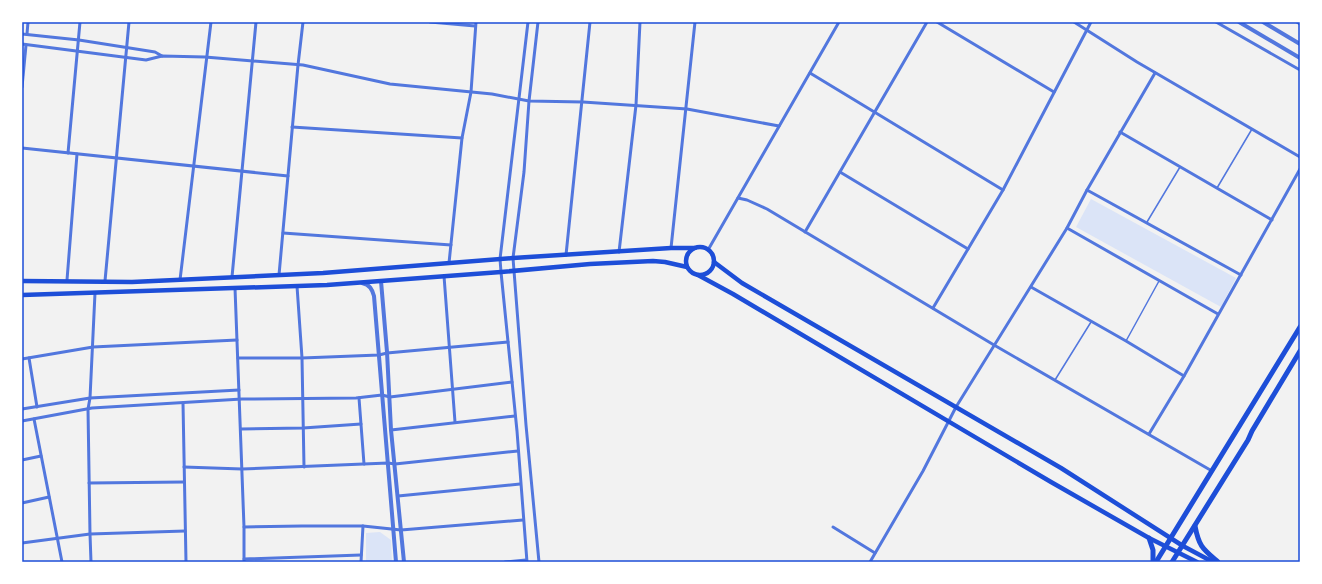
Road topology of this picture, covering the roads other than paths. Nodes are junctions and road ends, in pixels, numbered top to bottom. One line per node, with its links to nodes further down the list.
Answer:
1 (28, 22): 27 (street)
2 (80, 22): 28 (street)
3 (129, 22): 32 (street)
4 (211, 22): 36 (street)
5 (256, 22): 38 (street)
6 (303, 22): 39 (street)
7 (430, 22): 24 (street)
8 (476, 22): 24 (street)
9 (528, 22): 46 (street)
10 (538, 22): 47 (street)
11 (590, 22): 48 (street)
12 (640, 22): 49 (street)
13 (696, 22): 50 (street)
14 (839, 22): 41 (street)
15 (927, 22): 51 (street)
16 (937, 22): 45 (street)
17 (1074, 22): 25 (street)
18 (1091, 22): 25 (street)
19 (1216, 22): 40 (street)
20 (1239, 22): 37 (street)
21 (1263, 22): 30 (street)
22 (1297, 22): 23 (street)
23 (1300, 24)
24 (475, 26): 44 (street)
25 (1086, 29): 42 (street); 45 (street)
26 (22, 34): 27 (street)
27 (27, 34): 28 (street)
28 (79, 40): 32 (street); 33 (street)
29 (22, 44): 31 (street)
30 (1300, 44)
31 (26, 45): 33 (street); 43 (street)
32 (127, 48): 34 (street); 35 (street)
33 (77, 50): 35 (street); 58 (street)
34 (162, 56): 35 (street); 36 (street)
35 (127, 57): 61 (street)
36 (207, 58): 38 (street); 62 (street)
37 (1300, 58)
38 (252, 61): 39 (street); 65 (street)
39 (298, 65): 44 (street); 53 (street)
40 (1300, 70)
41 (810, 73): 51 (street); 52 (street)
42 (1155, 73): 54 (street); 55 (street)
43 (22, 88)
44 (471, 92): 46 (street); 56 (street)
45 (1054, 92): 69 (street)
46 (519, 99): 47 (street); 85 (street)
47 (529, 101): 48 (street); 84 (street)
48 (582, 102): 49 (street); 83 (street)
49 (636, 105): 50 (street); 82 (street)
50 (687, 109): 52 (street); 78 (street)
51 (875, 112): 66 (street); 69 (street)
52 (779, 126): 71 (street)
53 (292, 127): 56 (street); 67 (street)
54 (1252, 129): 60 (street); 68 (lane)
55 (1120, 132): 63 (street); 70 (street)
56 (462, 138): 77 (street)
57 (22, 148): 58 (street)
58 (68, 153): 59 (street)
59 (77, 154): 61 (street); 96 (street)
60 (1300, 157)
61 (117, 159): 62 (street); 99 (street)
62 (194, 166): 65 (street); 97 (street)
63 (1180, 167): 68 (street); 73 (lane)
64 (1300, 169): 72 (street)
65 (242, 171): 67 (street); 95 (street)
66 (840, 172): 75 (street); 80 (street)
67 (288, 176): 76 (street)
68 (1217, 188): 72 (street)
69 (1002, 190): 80 (street)
70 (1087, 190): 73 (street); 74 (street)
71 (738, 198): 75 (street); 81 (street)
72 (1272, 220): 93 (street)
73 (1147, 222): 93 (street)
74 (1067, 228): 101 (street); 104 (street)
75 (805, 232): 108 (street)
76 (283, 233): 77 (street); 91 (street)
77 (451, 245): 87 (street)
78 (671, 248): 79 (main road); 82 (main road)
79 (695, 248): 81 (main road); 88 (main road)
80 (968, 249): 108 (street)
81 (708, 250): 86 (main road)
82 (619, 252): 83 (main road)
83 (566, 255): 84 (main road)
84 (513, 258): 85 (main road); 89 (street)
85 (500, 259): 87 (main road); 90 (street)
86 (714, 262): 92 (main road); 138 (main road)
87 (449, 263): 91 (main road)
88 (687, 267): 89 (main road); 92 (main road)
89 (514, 270): 90 (main road); 194 (street)
90 (501, 272): 94 (main road); 114 (street)
91 (279, 275): 95 (main road)
92 (698, 275): 145 (main road)
93 (1241, 275): 109 (street)
94 (444, 276): 100 (main road); 117 (street)
95 (232, 277): 97 (main road)
96 (67, 280): 98 (main road); 99 (main road)
97 (180, 280): 99 (main road)
98 (22, 281)
99 (105, 281)
100 (381, 281): 102 (main road); 119 (street)
101 (1160, 281): 109 (street); 113 (lane)
102 (360, 282): 103 (main road); 120 (street)
103 (297, 286): 105 (main road); 123 (street)
104 (1031, 287): 110 (street); 115 (street)
105 (235, 288): 106 (main road); 112 (street)
106 (95, 293): 107 (main road); 116 (street)
107 (22, 295)
108 (933, 308): 115 (street)
109 (1218, 314): 125 (street)
110 (1091, 322): 113 (street); 126 (lane)
111 (1300, 327): 160 (main road)
112 (237, 340): 116 (street); 122 (street)
113 (1126, 341): 125 (street)
114 (508, 342): 117 (street); 127 (street)
115 (994, 345): 126 (street); 138 (street)
116 (93, 347): 121 (street); 132 (street)
117 (450, 348): 119 (street); 128 (street)
118 (1300, 351): 169 (main road)
119 (387, 352): 120 (street); 131 (street)
120 (379, 355): 123 (street); 130 (street)
121 (29, 358): 124 (street); 137 (street)
122 (238, 358): 123 (street); 129 (street)
123 (302, 358): 134 (street)
124 (22, 359)
125 (1184, 376): 150 (street)
126 (1055, 380): 150 (street)
127 (512, 382): 128 (street); 141 (street)
128 (453, 389): 131 (street); 144 (street)
129 (240, 390): 132 (street); 135 (street)
130 (382, 395): 131 (street); 133 (street); 154 (street)
131 (390, 397): 149 (street)
132 (90, 398): 137 (street); 140 (street)
133 (360, 398): 134 (street); 146 (street)
134 (302, 399): 135 (street); 147 (street)
135 (240, 400): 136 (street); 148 (street)
136 (183, 403): 140 (street); 158 (street)
137 (37, 407): 139 (street)
138 (956, 407): 145 (street); 178 (main road)
139 (22, 409)
140 (88, 409): 142 (street); 162 (street)
141 (515, 416): 144 (street); 151 (street)
142 (34, 419): 143 (street); 152 (street)
143 (22, 421)
144 (455, 422): 149 (street)
145 (948, 422): 177 (main road); 183 (street)
146 (361, 424): 147 (street); 155 (street)
147 (303, 428): 148 (street); 157 (street)
148 (241, 429): 159 (street)
149 (392, 430): 156 (street)
150 (1149, 434): 160 (street)
151 (518, 451): 156 (street); 163 (street)
152 (41, 456): 153 (street); 165 (street)
153 (22, 460)
154 (388, 463): 155 (street); 156 (street); 172 (street)
155 (364, 464): 157 (street)
156 (395, 464): 164 (street)
157 (304, 467): 159 (street)
158 (184, 468): 159 (street); 161 (street)
159 (242, 469): 170 (street)
160 (1212, 471): 178 (main road)
161 (184, 482): 162 (street); 174 (street)
162 (89, 483): 175 (street)
163 (520, 484): 164 (street); 167 (street)
164 (398, 496): 173 (street)
165 (49, 497): 166 (street); 176 (street)
166 (22, 503)
167 (523, 520): 173 (street); 186 (street)
168 (363, 526): 170 (street); 172 (street); 184 (street)
169 (1195, 526): 181 (main road); 201 (main road)
170 (244, 527): 185 (street)
171 (833, 527): 183 (street)
172 (394, 530): 173 (street); 191 (street)
173 (401, 530): 192 (street)
174 (185, 531): 175 (street); 189 (street)
175 (90, 534): 176 (street); 188 (street)
176 (57, 538): 179 (street); 187 (street)
177 (1149, 538): 180 (main road); 196 (main road)
178 (1171, 538): 180 (main road); 181 (main road)
179 (22, 543)
180 (1166, 546): 182 (main road); 197 (main road)
181 (1183, 546): 182 (main road); 200 (main road)
182 (1179, 552): 198 (main road); 199 (main road)
183 (875, 553): 195 (street)
184 (361, 555): 185 (street); 190 (street)
185 (244, 560)
186 (526, 561): 193 (street)
187 (62, 562)
188 (92, 562)
189 (186, 562)
190 (362, 562)
191 (396, 562)
192 (404, 562)
193 (505, 562)
194 (539, 562)
195 (870, 562)
196 (1153, 562)
197 (1156, 562)
198 (1172, 562)
199 (1197, 562)
200 (1213, 562)
201 (1218, 562)

